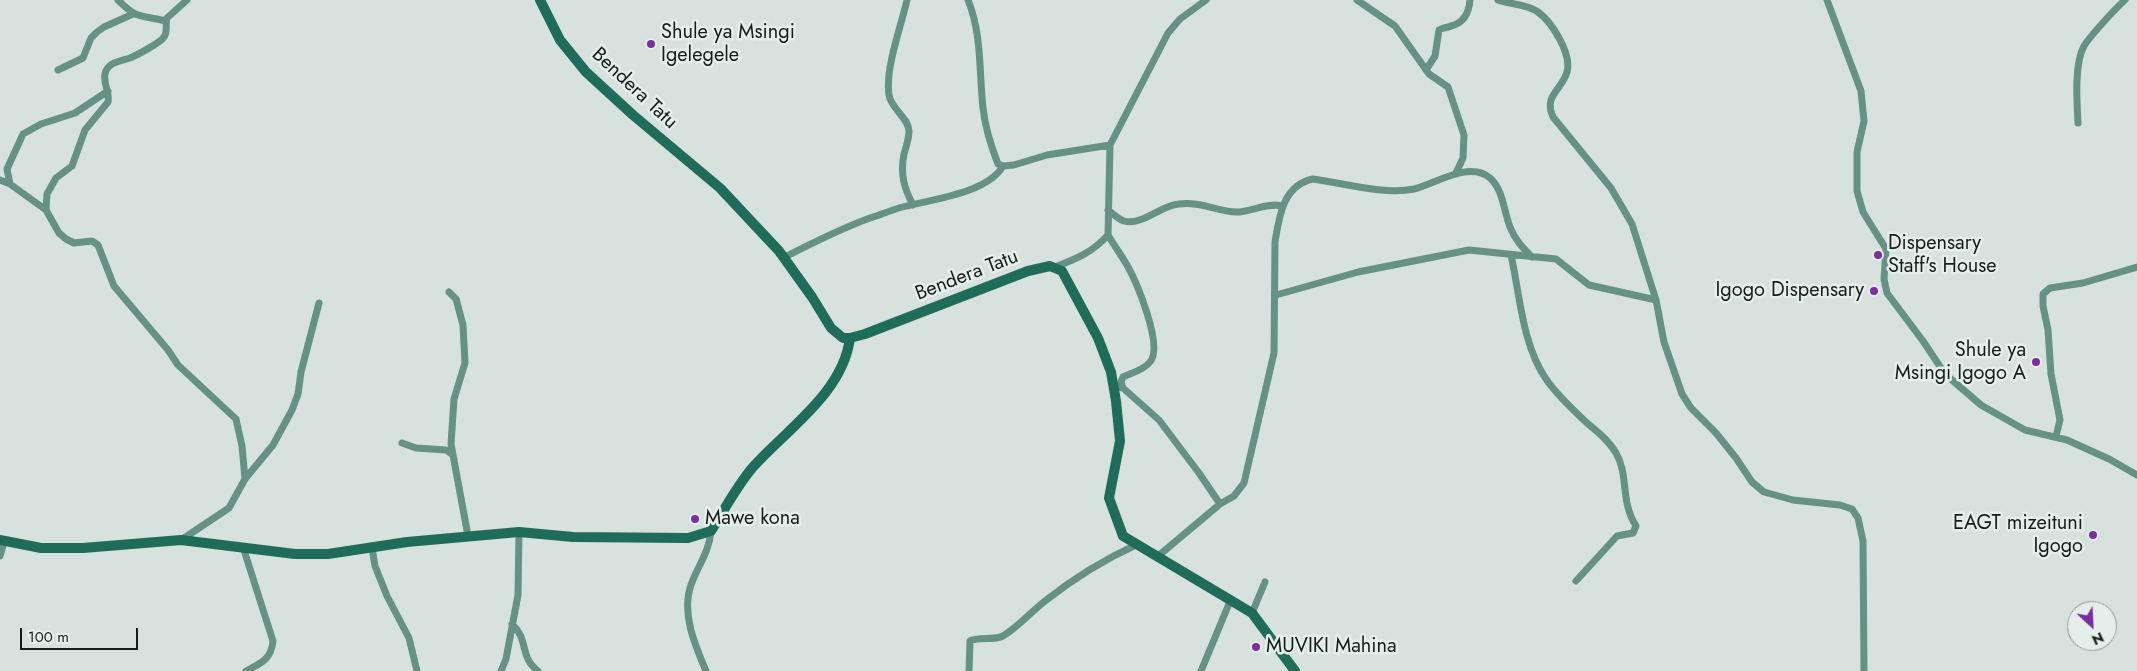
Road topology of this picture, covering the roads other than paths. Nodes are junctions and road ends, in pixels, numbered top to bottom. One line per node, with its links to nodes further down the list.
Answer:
1 (118, 0): 12 (street)
2 (187, 0): 13 (street)
3 (540, 0): 30 (main road, Bendera Tatu)
4 (907, 0): 23 (street)
5 (968, 0): 19 (street)
6 (1206, 0): 18 (street)
7 (1357, 0): 15 (street)
8 (1470, 0): 15 (street)
9 (1498, 0): 35 (street)
10 (1827, 0): 39 (street)
11 (2125, 0): 17 (street)
12 (133, 14): 13 (street); 14 (street)
13 (166, 21): 16 (street)
14 (58, 70)
15 (1426, 70): 20 (street)
16 (108, 91): 22 (street); 25 (street)
17 (2078, 123)
18 (1110, 145): 19 (street); 26 (street)
19 (1003, 166): 23 (street)
20 (1456, 174): 24 (street); 29 (street)
21 (0, 180): 22 (street)
22 (10, 184): 25 (street)
23 (913, 206): 30 (street)
24 (1282, 206): 26 (street); 34 (street)
25 (46, 210): 43 (street)
26 (1108, 210): 27 (street)
27 (1108, 235): 31 (street); 38 (street)
28 (1512, 255): 29 (street); 34 (street); 55 (street)
29 (1532, 257): 35 (street)
30 (784, 258): 37 (main road, Bendera Tatu)
31 (1055, 266): 37 (main road, Bendera Tatu); 38 (main road)
32 (2137, 267): 39 (street)
33 (449, 292): 41 (street)
34 (1276, 295): 44 (street)
35 (1656, 300): 68 (street)
36 (319, 302): 43 (street)
37 (850, 338): 45 (main road)
38 (1118, 387): 44 (street); 50 (main road)
39 (2056, 436): 42 (street)
40 (402, 443): 41 (street)
41 (453, 455): 47 (street)
42 (2137, 475)
43 (245, 479): 48 (street)
44 (1220, 504): 54 (street)
45 (711, 531): 46 (main road); 64 (street)
46 (519, 532): 47 (main road); 59 (street)
47 (468, 536): 52 (main road)
48 (181, 540): 49 (main road); 51 (main road)
49 (2, 541): 53 (street)
50 (1136, 545): 54 (main road); 65 (street)
51 (243, 547): 52 (main road); 60 (street)
52 (372, 548): 61 (street)
53 (0, 556)
54 (1157, 557): 57 (main road)
55 (1576, 581)
56 (1265, 582): 58 (street)
57 (1231, 599): 58 (main road); 66 (street)
58 (1252, 613): 67 (main road)
59 (512, 624): 62 (street); 63 (street)
60 (246, 671)
61 (417, 671)
62 (501, 671)
63 (538, 671)
64 (706, 671)
65 (968, 671)
66 (1201, 671)
67 (1295, 671)
68 (1864, 671)

